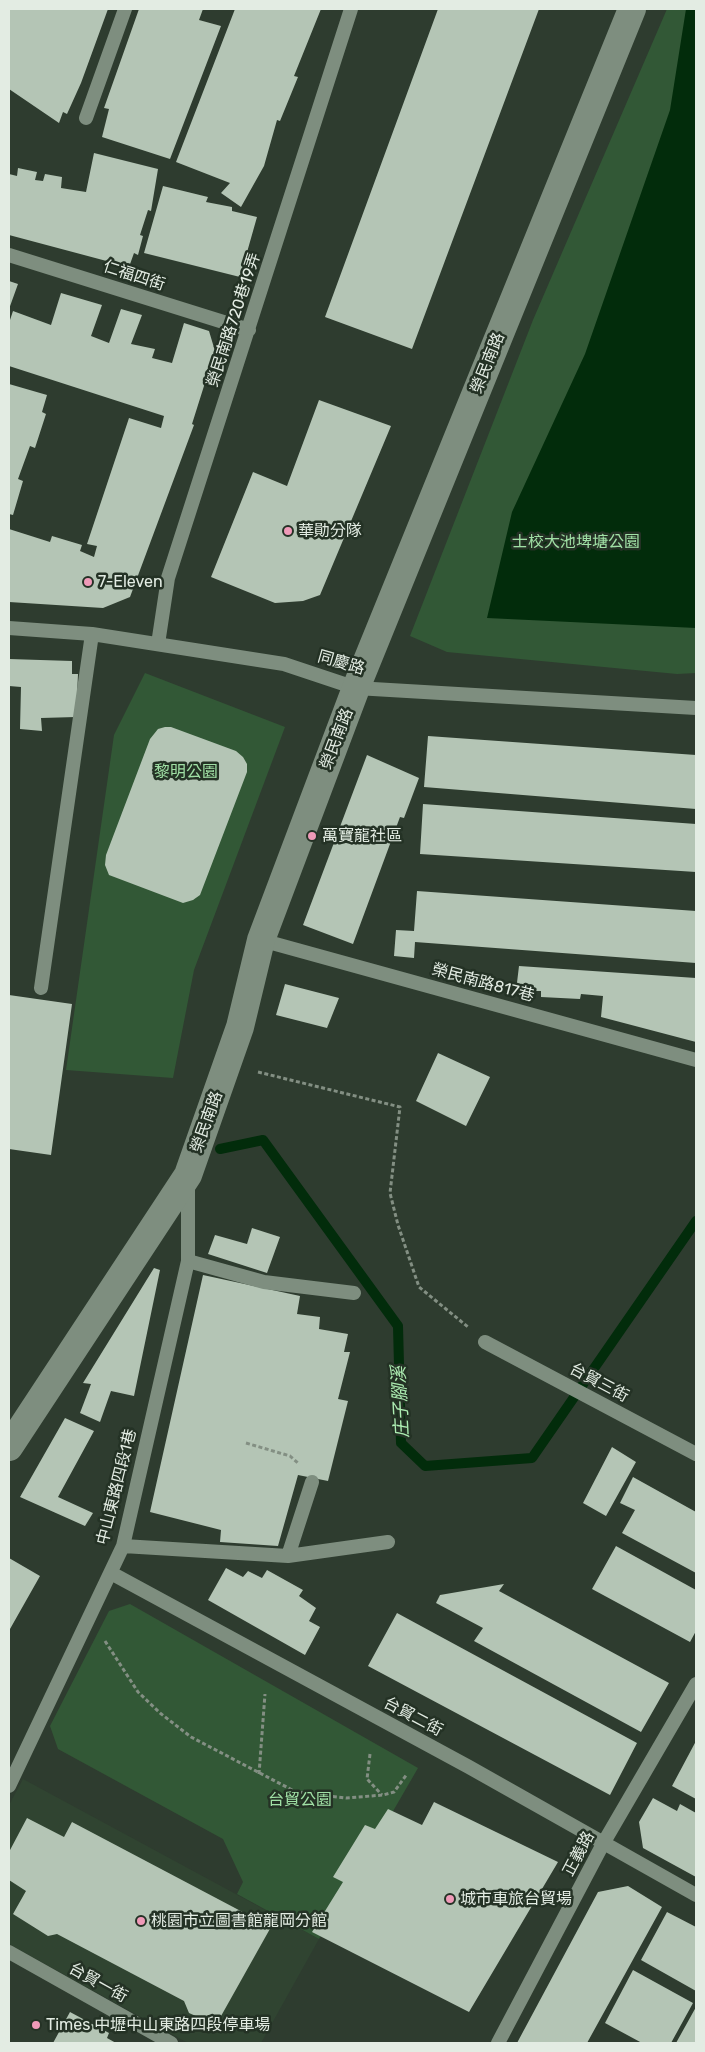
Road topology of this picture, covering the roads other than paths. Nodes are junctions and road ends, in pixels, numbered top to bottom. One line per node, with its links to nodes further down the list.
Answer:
1 (126, 9): 4 (lane)
2 (351, 9): 6 (lane, 榮民南路720巷19弄)
3 (632, 9): 10 (street, 榮民南路)
4 (86, 118)
5 (9, 254): 6 (lane, 仁福四街)
6 (249, 330): 9 (lane, 榮民南路720巷19弄)
7 (9, 628): 8 (lane, 同慶路)
8 (92, 634): 9 (lane, 同慶路); 13 (lane)
9 (158, 644): 10 (lane, 同慶路)
10 (356, 688): 11 (lane, 同慶路); 12 (street, 榮民南路)
11 (696, 708)
12 (261, 940): 14 (lane, 榮民南路817巷); 15 (street, 榮民南路)
13 (41, 988)
14 (696, 1060)
15 (188, 1175): 16 (lane, 中山東路四段1巷); 19 (street, 榮民南路)
16 (188, 1261): 17 (lane); 23 (lane, 中山東路四段1巷)
17 (354, 1293)
18 (485, 1342): 20 (lane, 台貿三街)
19 (9, 1447)
20 (696, 1454)
21 (312, 1482): 24 (lane)
22 (388, 1542): 24 (lane)
23 (123, 1546): 24 (lane); 25 (lane, 中山東路四段1巷)
24 (288, 1556)
25 (111, 1573): 27 (lane, 中山東路四段1巷); 28 (lane, 台貿二街)
26 (696, 1684): 28 (lane, 正義路)
27 (9, 1786)
28 (604, 1842): 29 (lane, 台貿二街); 32 (lane, 正義路)
29 (696, 1895)
30 (9, 1952): 31 (lane, 台貿一街)
31 (162, 2041)
32 (498, 2043)

